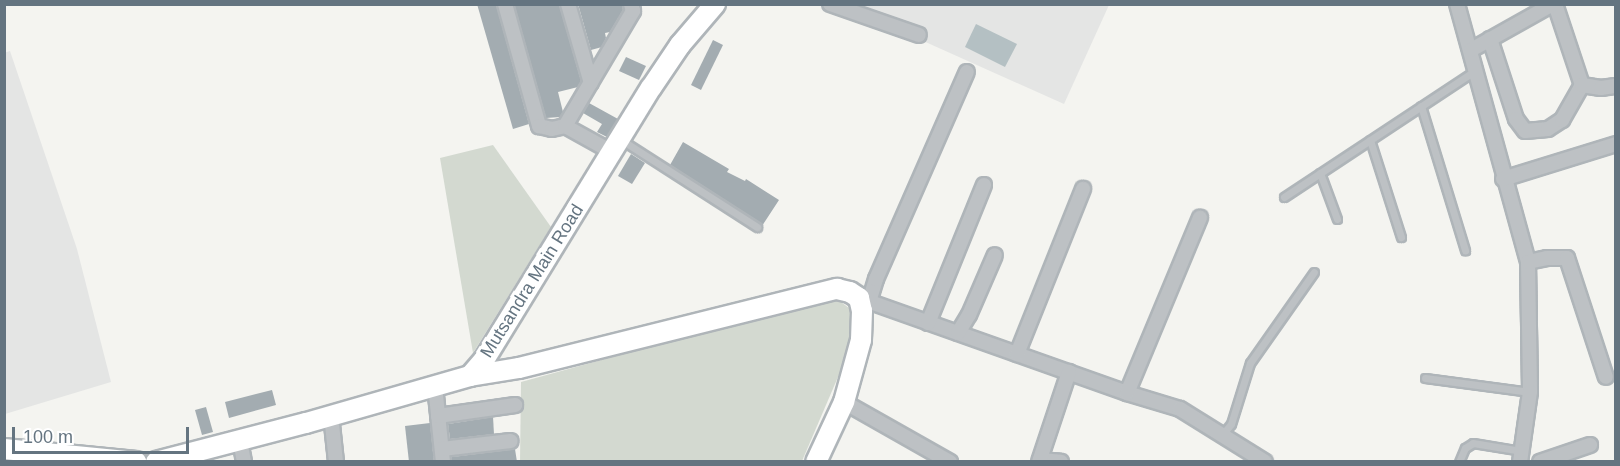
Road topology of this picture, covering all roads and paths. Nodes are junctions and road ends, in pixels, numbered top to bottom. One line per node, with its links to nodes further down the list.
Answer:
1 (505, 4): 17 (street)
2 (568, 4): 13 (street)
3 (631, 4): 13 (street)
4 (715, 4): 20 (street, Mutsandra Main Road)
5 (830, 4): 8 (street)
6 (1457, 4): 10 (street)
7 (1554, 4): 9 (street); 14 (street)
8 (919, 35)
9 (1490, 39): 10 (street); 14 (street)
10 (1471, 50): 11 (street)
11 (1476, 70): 16 (lane); 22 (street)
12 (967, 72): 34 (street)
13 (591, 82): 17 (street)
14 (1582, 86): 15 (street)
15 (1616, 86)
16 (1420, 106): 18 (lane); 30 (lane)
17 (565, 126): 20 (street)
18 (1370, 140): 21 (lane); 29 (lane)
19 (1616, 144): 22 (street)
20 (616, 146): 28 (lane); 39 (street, Mutsandra Main Road)
21 (1320, 173): 25 (lane); 27 (lane)
22 (1503, 179): 32 (street)
23 (984, 185): 35 (street)
24 (1083, 189): 37 (street)
25 (1284, 197)
26 (1200, 218): 44 (street)
27 (1338, 219)
28 (757, 227)
29 (1401, 237)
30 (1465, 250)
31 (995, 255): 36 (street)
32 (1528, 262): 40 (street); 43 (street)
33 (1314, 272): 49 (lane)
34 (864, 300): 35 (street); 39 (street); 45 (street)
35 (928, 323): 36 (street)
36 (958, 333): 37 (street)
37 (1017, 354): 38 (street)
38 (1069, 372): 44 (street); 56 (street)
39 (470, 376): 42 (street, Mutsandra Main Road)
40 (1606, 377)
41 (1425, 378): 43 (lane)
42 (435, 386): 47 (street, Mutsandra Main Road); 48 (street)
43 (1530, 392): 55 (street)
44 (1127, 393): 49 (street)
45 (844, 402): 61 (street); 62 (street)
46 (515, 405): 48 (street)
47 (331, 415): 50 (street, Mutsandra Main Road); 60 (street)
48 (438, 416): 54 (street)
49 (1222, 436): 64 (street)
50 (240, 441): 58 (street, Mutsandra Main Road); 59 (street)
51 (511, 441): 54 (street)
52 (1590, 446): 66 (street)
53 (4, 449): 57 (street)
54 (442, 455)
55 (1521, 456): 65 (lane)
56 (1039, 461): 63 (street)
57 (136, 462)
58 (156, 462)
59 (244, 462)
60 (336, 462)
61 (816, 462)
62 (951, 462)
63 (1061, 462)
64 (1264, 462)
65 (1459, 462)
66 (1540, 462)

